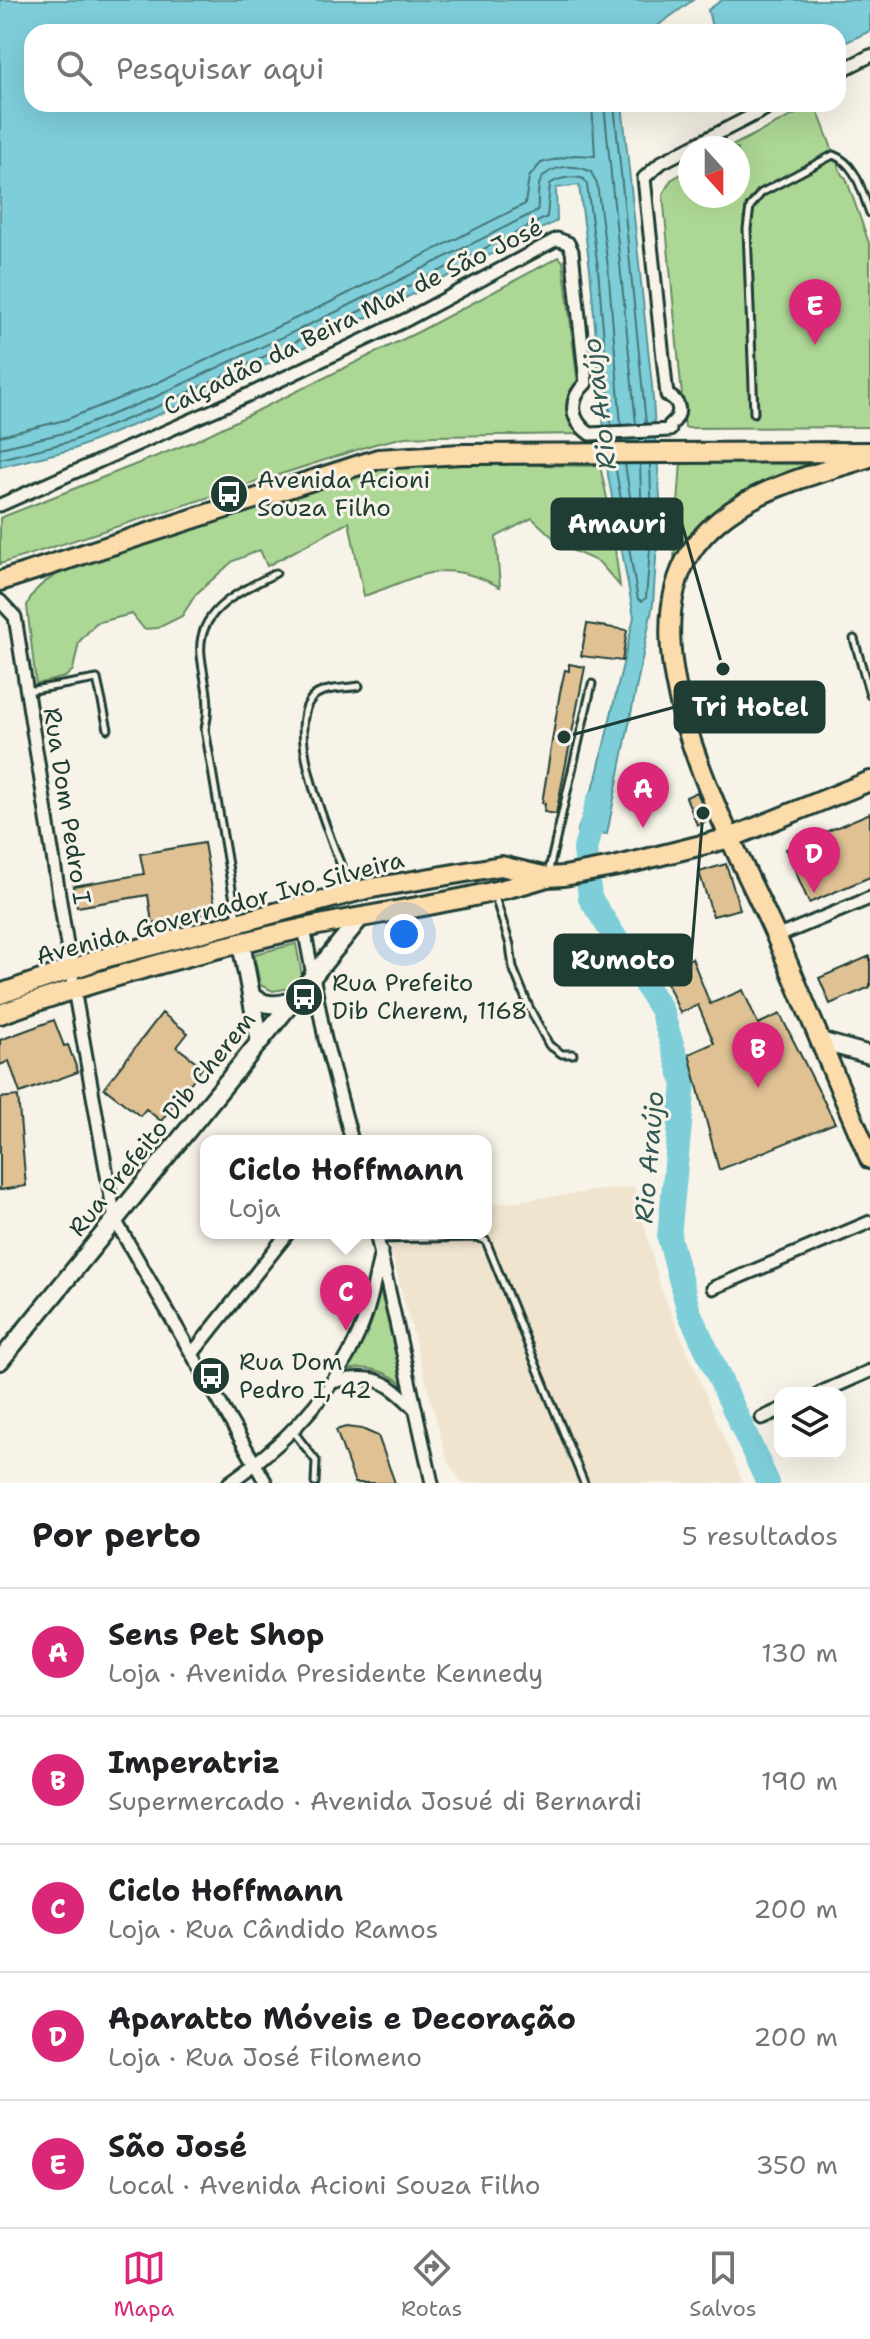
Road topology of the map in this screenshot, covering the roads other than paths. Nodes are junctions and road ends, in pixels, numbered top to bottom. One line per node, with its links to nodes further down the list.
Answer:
1 (870, 56): 2 (street)
2 (846, 68)
3 (759, 112): 6 (street)
4 (870, 213): 5 (lane)
5 (754, 413)
6 (590, 444): 7 (main road); 8 (street, Calçadão da Beira Mar de São José); 10 (main road)
7 (870, 454): 19 (main road)
8 (0, 505)
9 (276, 573): 25 (lane)
10 (0, 581)
11 (0, 601): 15 (street, Rua Dom Pedro I)
12 (854, 639): 16 (lane)
13 (592, 684): 20 (lane)
14 (359, 686): 22 (lane)
15 (26, 691): 17 (lane); 29 (street, Rua Dom Pedro I)
16 (870, 695)
17 (108, 729)
18 (870, 781): 19 (main road)
19 (730, 838): 20 (main road); 27 (main road)
20 (555, 876): 21 (main road, Avenida Governador Ivo Silveira); 22 (main road, Avenida Governador Ivo Silveira)
21 (493, 892): 24 (main road, Avenida Governador Ivo Silveira); 38 (lane)
22 (352, 893): 25 (main road, Avenida Governador Ivo Silveira)
23 (870, 898): 27 (street)
24 (361, 917): 26 (main road, Avenida Governador Ivo Silveira); 30 (main road, Rua Prefeito Dib Cherem)
25 (238, 923): 28 (main road); 29 (main road, Avenida Governador Ivo Silveira)
26 (304, 928): 28 (main road, Avenida Governador Ivo Silveira); 30 (street)
27 (776, 937): 36 (main road)
28 (241, 943): 31 (main road, Avenida Governador Ivo Silveira); 33 (main road)
29 (72, 968): 31 (street, Rua Dom Pedro I); 32 (main road, Avenida Governador Ivo Silveira)
30 (312, 976): 34 (main road, Rua Prefeito Dib Cherem); 40 (street)
31 (74, 989): 35 (main road, Avenida Governador Ivo Silveira); 42 (street, Rua Dom Pedro I)
32 (0, 994)
33 (252, 997): 34 (main road); 37 (main road)
34 (292, 1001): 37 (main road, Rua Prefeito Dib Cherem)
35 (0, 1014)
36 (820, 1041): 39 (main road); 41 (main road)
37 (260, 1042): 42 (main road, Rua Prefeito Dib Cherem)
38 (573, 1054)
39 (870, 1055)
40 (350, 1135)
41 (870, 1159)
42 (115, 1220): 49 (street, Rua Dom Pedro I); 50 (main road, Rua Prefeito Dib Cherem)
43 (870, 1222): 48 (street)
44 (283, 1239): 49 (street)
45 (428, 1239): 47 (lane)
46 (482, 1239): 63 (lane)
47 (379, 1241): 52 (street); 54 (street)
48 (713, 1288)
49 (192, 1354): 58 (street, Rua Dom Pedro I)
50 (0, 1361)
51 (870, 1371): 53 (street)
52 (332, 1382): 54 (street); 57 (street)
53 (834, 1387)
54 (417, 1410): 62 (street)
55 (774, 1413): 56 (street)
56 (762, 1418)
57 (293, 1430): 58 (street); 61 (lane)
58 (254, 1463): 59 (street); 60 (street, Rua Dom Pedro I)
59 (229, 1483)
60 (266, 1483)
61 (315, 1483)
62 (432, 1483)
63 (584, 1483)

